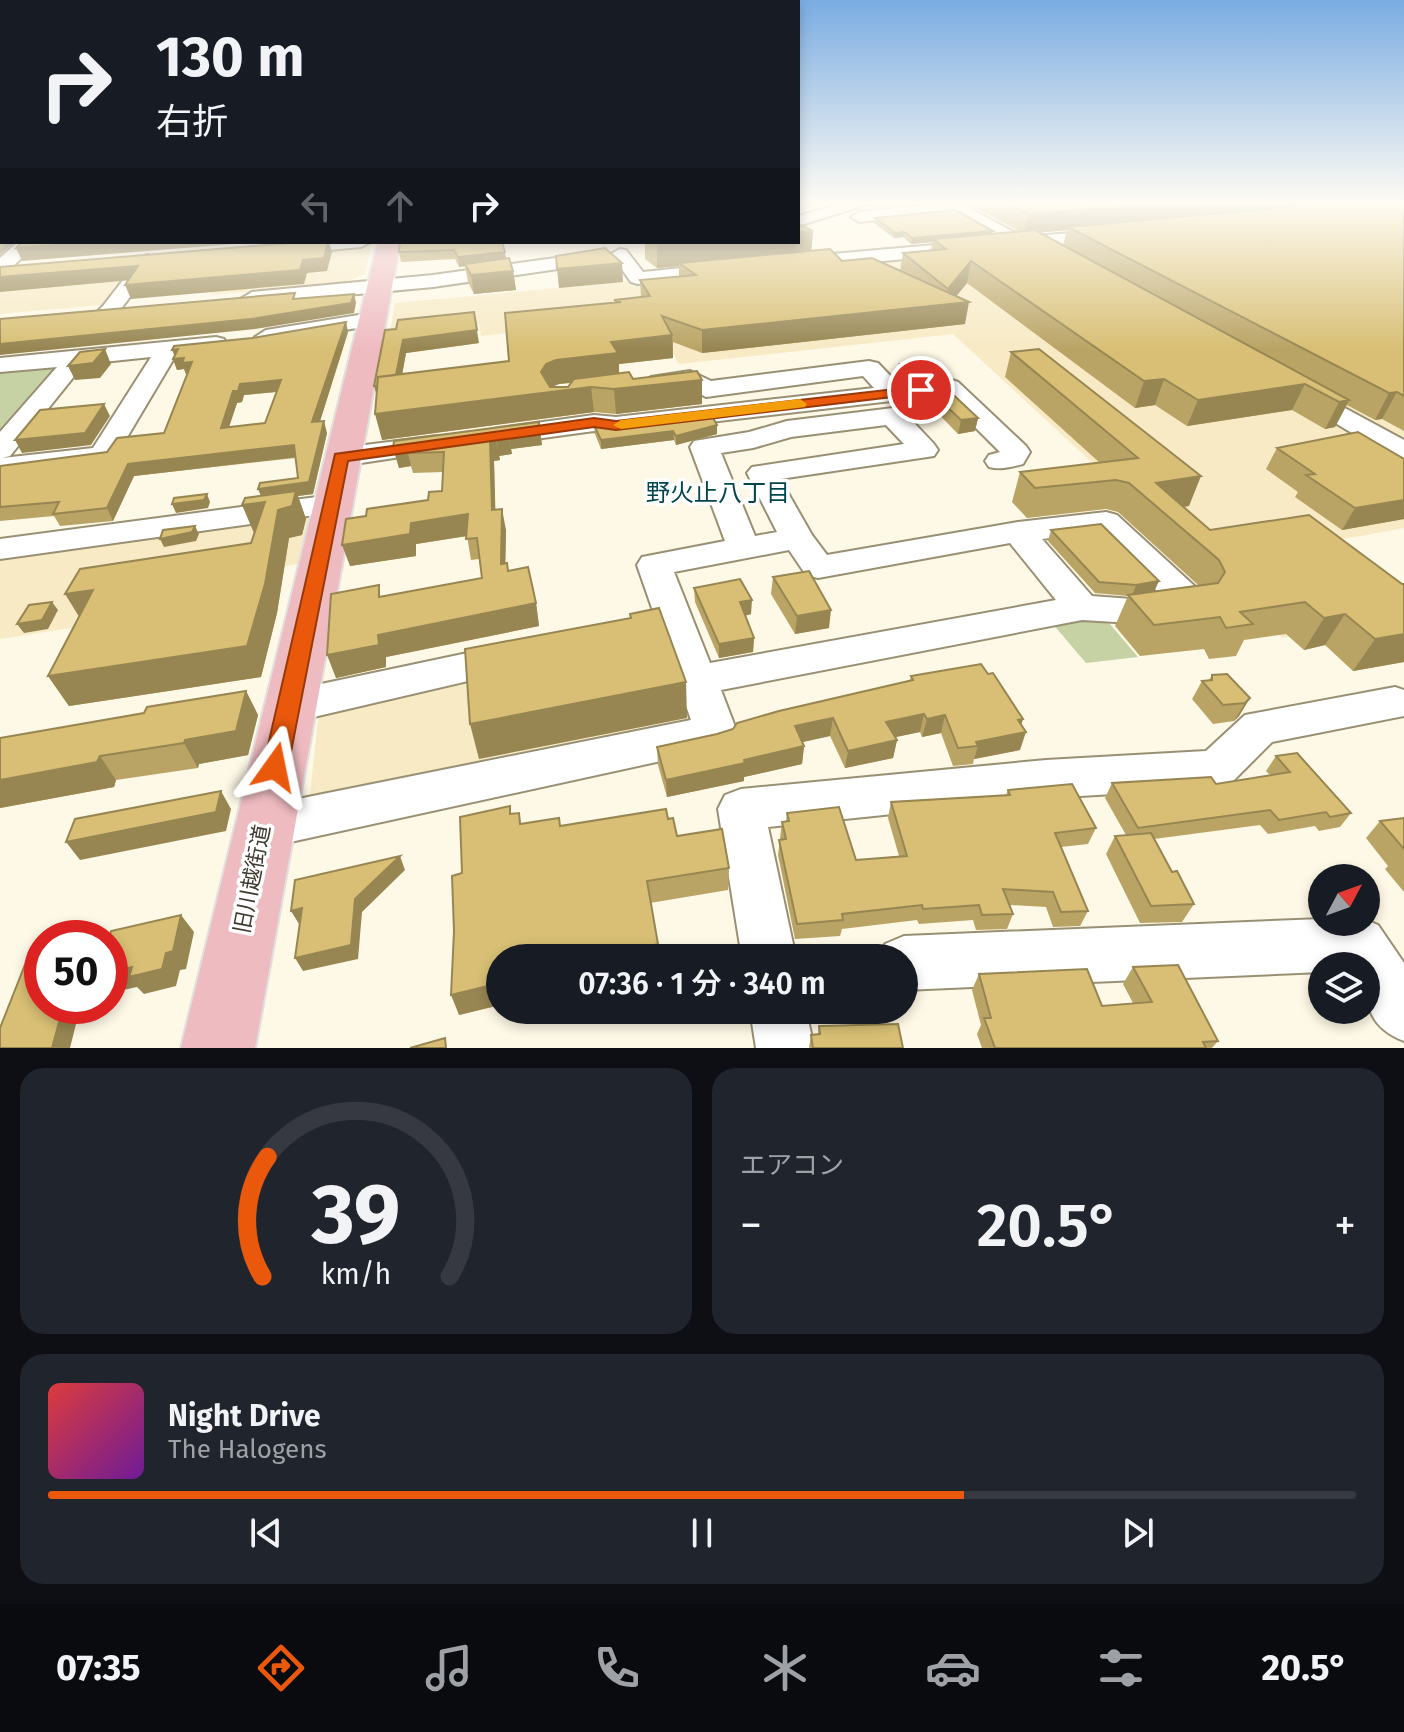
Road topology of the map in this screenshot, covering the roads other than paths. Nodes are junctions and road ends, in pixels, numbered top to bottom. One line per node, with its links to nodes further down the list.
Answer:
1 (20, 251): 10 (street)
2 (637, 251): 5 (street)
3 (939, 251): 4 (street)
4 (905, 253): 7 (street)
5 (620, 254): 9 (street); 11 (street)
6 (119, 263): 13 (street)
7 (779, 265)
8 (30, 269): 10 (street)
9 (732, 269)
10 (0, 270)
11 (380, 282): 12 (street); 14 (street); 25 (main road, 旧川越街道)
12 (237, 299)
13 (142, 308)
14 (167, 350): 15 (street); 29 (street)
15 (76, 359): 16 (street); 26 (street)
16 (0, 365)
17 (735, 384): 19 (street); 20 (street); 21 (street)
18 (1288, 385): 27 (street)
19 (632, 386)
20 (893, 393): 21 (street); 28 (street)
21 (750, 409): 25 (street)
22 (521, 414): 23 (street)
23 (477, 419)
24 (448, 423): 25 (street)
25 (343, 446): 30 (main road, 旧川越街道)
26 (0, 450)
27 (1404, 452)
28 (999, 461)
29 (0, 467)
30 (332, 504): 34 (street); 39 (main road, 旧川越街道)
31 (1018, 532): 32 (street); 35 (street); 35 (street)
32 (797, 538): 33 (street); 33 (street)
33 (744, 548): 37 (street)
34 (0, 549)
35 (1082, 608): 37 (street)
36 (550, 650): 39 (street)
37 (696, 680): 40 (street)
38 (1395, 703): 41 (street)
39 (288, 707): 40 (main road, 旧川越街道)
40 (263, 827): 45 (main road, 旧川越街道)
41 (766, 944)
42 (918, 962): 43 (street)
43 (1404, 1013)
44 (781, 1024): 46 (street)
45 (218, 1048)
46 (785, 1048)

